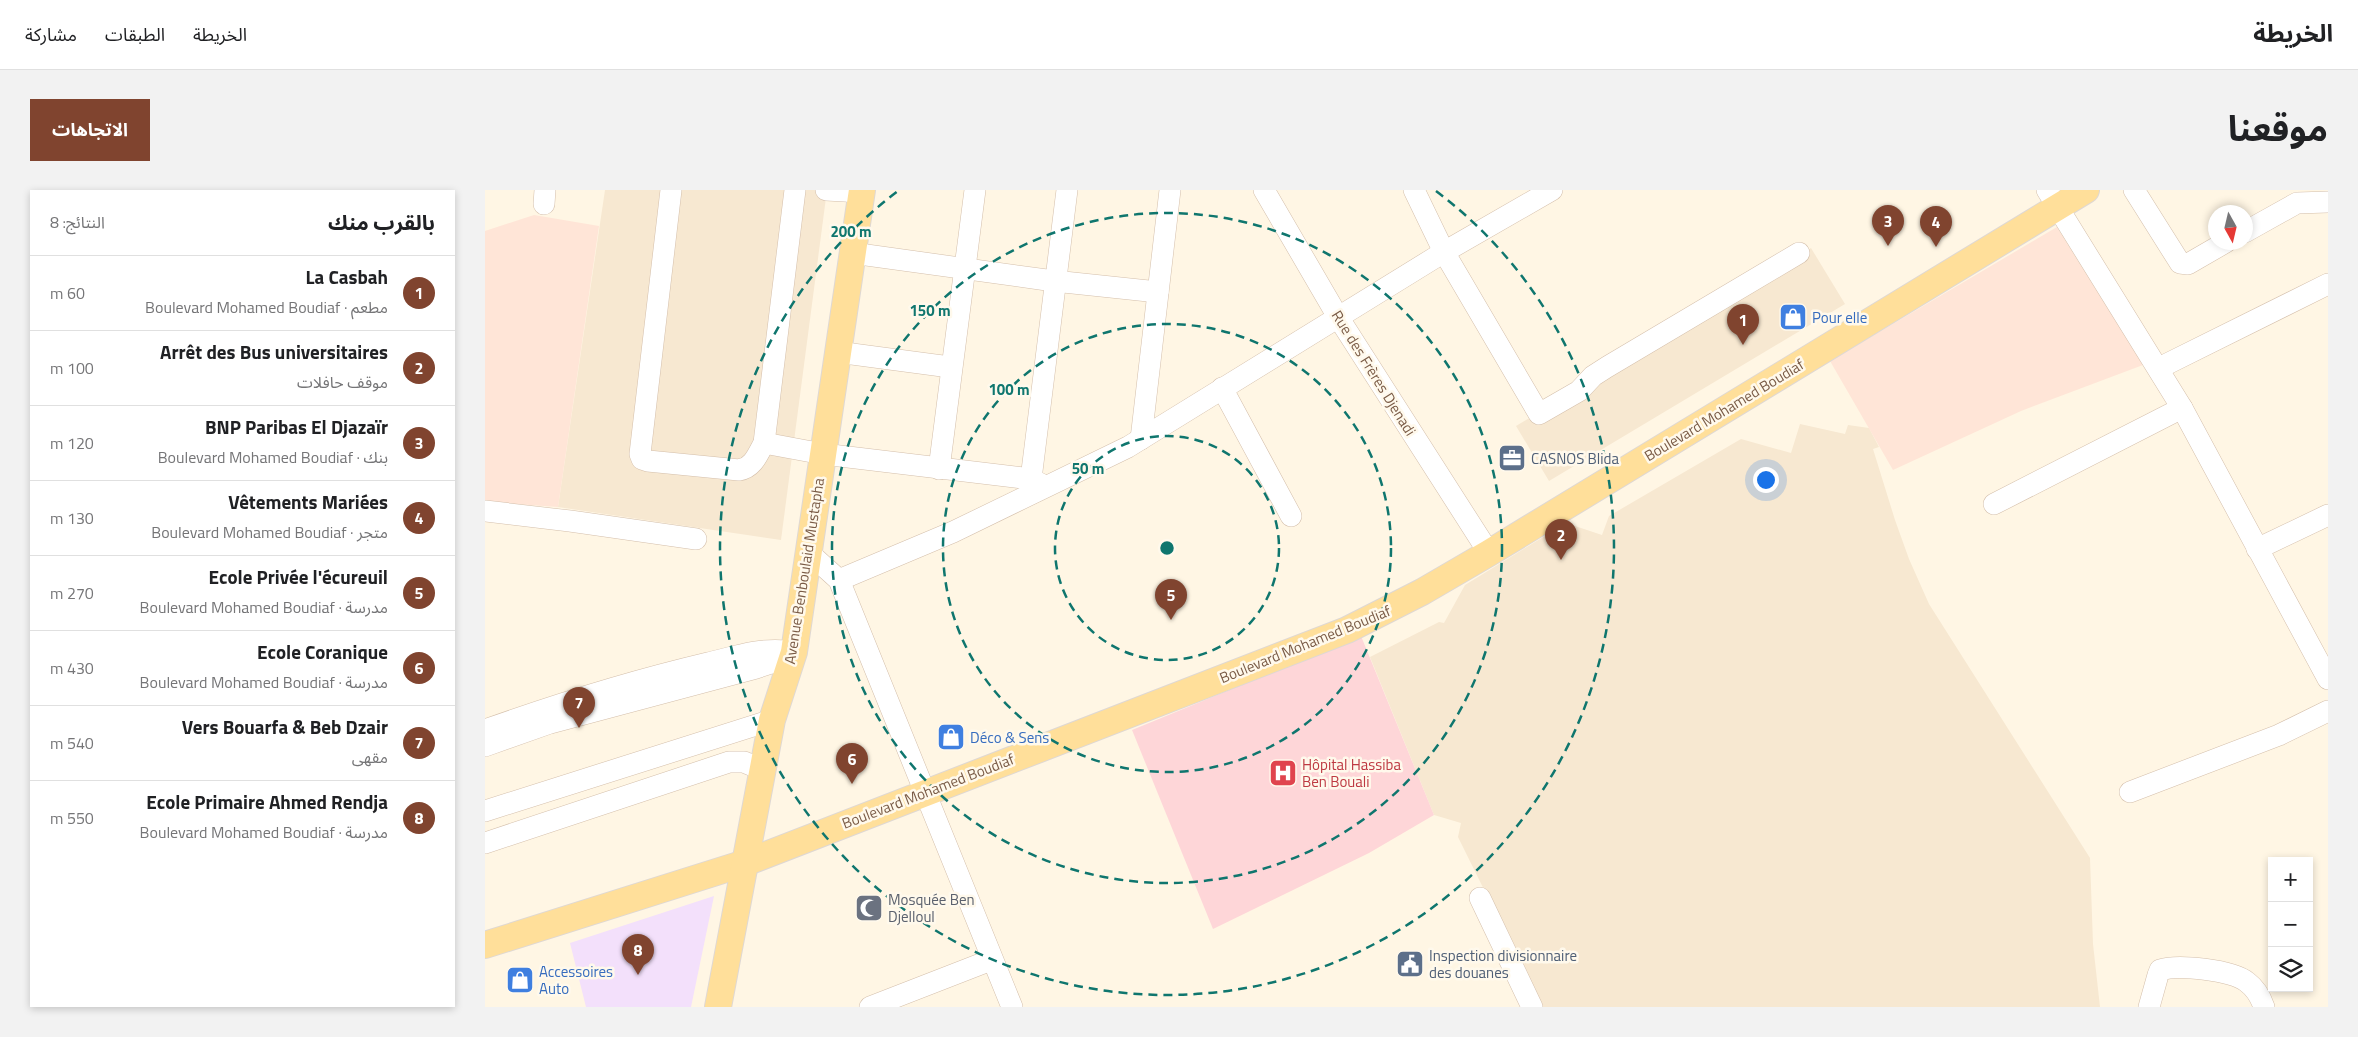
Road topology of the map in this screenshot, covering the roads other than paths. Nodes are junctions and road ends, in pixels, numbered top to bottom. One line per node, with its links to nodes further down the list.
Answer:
1 (671, 190): 31 (street)
2 (795, 190): 31 (street)
3 (826, 190): 12 (street)
4 (975, 190): 20 (street)
5 (1067, 190): 21 (street)
6 (1169, 190): 23 (street)
7 (1264, 190): 24 (street, Rue des Frères Djenadi)
8 (1414, 190): 17 (street)
9 (1552, 190): 17 (street)
10 (2086, 190): 13 (main road, Boulevard Mohamed Boudiaf)
11 (2134, 190): 16 (street)
12 (862, 191): 18 (main road, Avenue Benboulaid Mustapha)
13 (2052, 199): 27 (street); 42 (main road, Boulevard Mohamed Boudiaf)
14 (2328, 202): 15 (street)
15 (2253, 228)
16 (2212, 250)
17 (1444, 252): 19 (street); 24 (street)
18 (852, 253): 20 (street); 25 (main road, Avenue Benboulaid Mustapha)
19 (1799, 253)
20 (964, 269): 21 (street); 26 (street)
21 (1054, 282): 23 (street); 34 (street)
22 (2328, 284): 27 (street)
23 (1158, 292): 30 (street)
24 (1338, 317): 28 (street); 42 (street, Rue des Frères Djenadi)
25 (837, 352): 26 (street); 32 (main road, Avenue Benboulaid Mustapha)
26 (950, 367): 33 (street)
27 (2159, 368): 29 (street)
28 (1222, 388): 30 (street); 38 (street)
29 (2182, 408): 35 (street); 40 (street)
30 (1141, 439): 34 (street)
31 (764, 443): 32 (street)
32 (823, 454): 33 (street); 41 (main road, Avenue Benboulaid Mustapha)
33 (939, 469): 34 (street)
34 (1038, 483): 43 (street)
35 (1994, 504)
36 (485, 511): 39 (street)
37 (2328, 515): 40 (street)
38 (1291, 516)
39 (696, 539)
40 (2257, 549): 45 (street)
41 (809, 552): 43 (street); 44 (main road, Avenue Benboulaid Mustapha)
42 (1489, 553): 51 (main road, Boulevard Mohamed Boudiaf)
43 (839, 580): 51 (street)
44 (794, 652): 47 (main road, Avenue Benboulaid Mustapha); 48 (street); 49 (street)
45 (2328, 679)
46 (2328, 710): 52 (street)
47 (772, 720): 50 (main road, Avenue Benboulaid Mustapha); 53 (street)
48 (485, 730)
49 (485, 746)
50 (763, 770): 54 (street); 55 (main road, Avenue Benboulaid Mustapha)
51 (924, 792): 55 (main road, Boulevard Mohamed Boudiaf); 58 (street)
52 (2130, 792)
53 (485, 812)
54 (485, 843)
55 (745, 862): 57 (main road, Boulevard Mohamed Boudiaf); 59 (main road, Avenue Benboulaid Mustapha)
56 (1480, 898): 62 (street)
57 (485, 945)
58 (991, 960): 60 (street); 61 (street)
59 (717, 1007)
60 (870, 1007)
61 (1012, 1007)
62 (1532, 1007)
63 (2149, 1007): 64 (street)
64 (2264, 1007)

